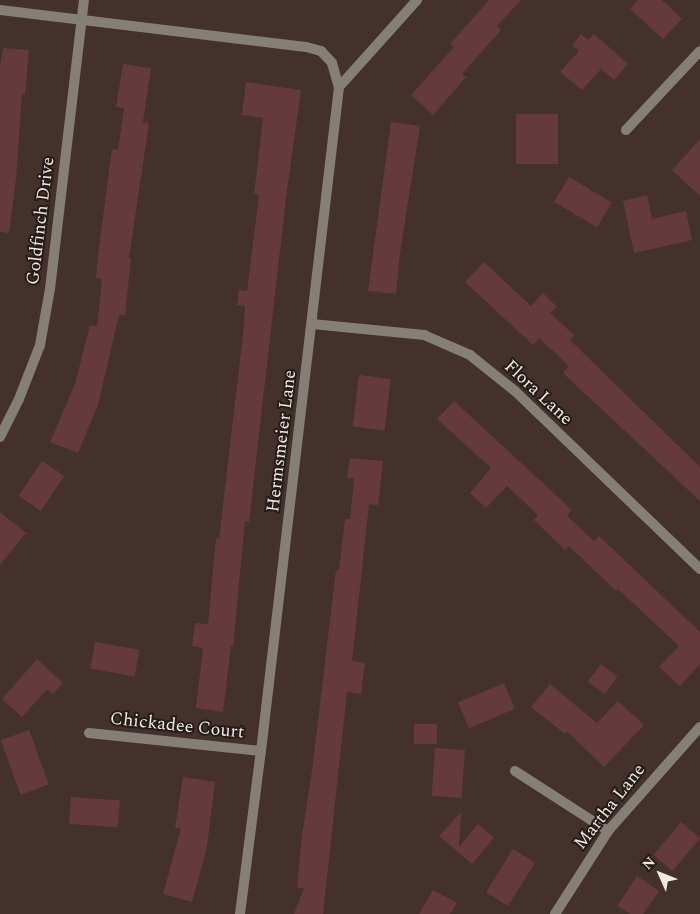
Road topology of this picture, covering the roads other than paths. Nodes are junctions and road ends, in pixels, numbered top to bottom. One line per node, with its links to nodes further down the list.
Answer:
1 (84, 0): 4 (street, Goldfinch Drive)
2 (417, 0): 6 (street)
3 (0, 10): 4 (street)
4 (82, 21): 6 (street); 9 (street, Goldfinch Drive)
5 (700, 51): 7 (street)
6 (339, 87): 8 (street, Hermsmeier Lane)
7 (626, 130)
8 (312, 324): 10 (street, Flora Lane); 13 (street, Hermsmeier Lane)
9 (0, 437)
10 (700, 569)
11 (700, 727): 15 (street, Martha Lane)
12 (89, 733): 13 (street, Chickadee Court)
13 (261, 751): 16 (street, Hermsmeier Lane)
14 (515, 771): 15 (street)
15 (608, 831): 17 (street, Martha Lane)
16 (240, 914)
17 (555, 914)

